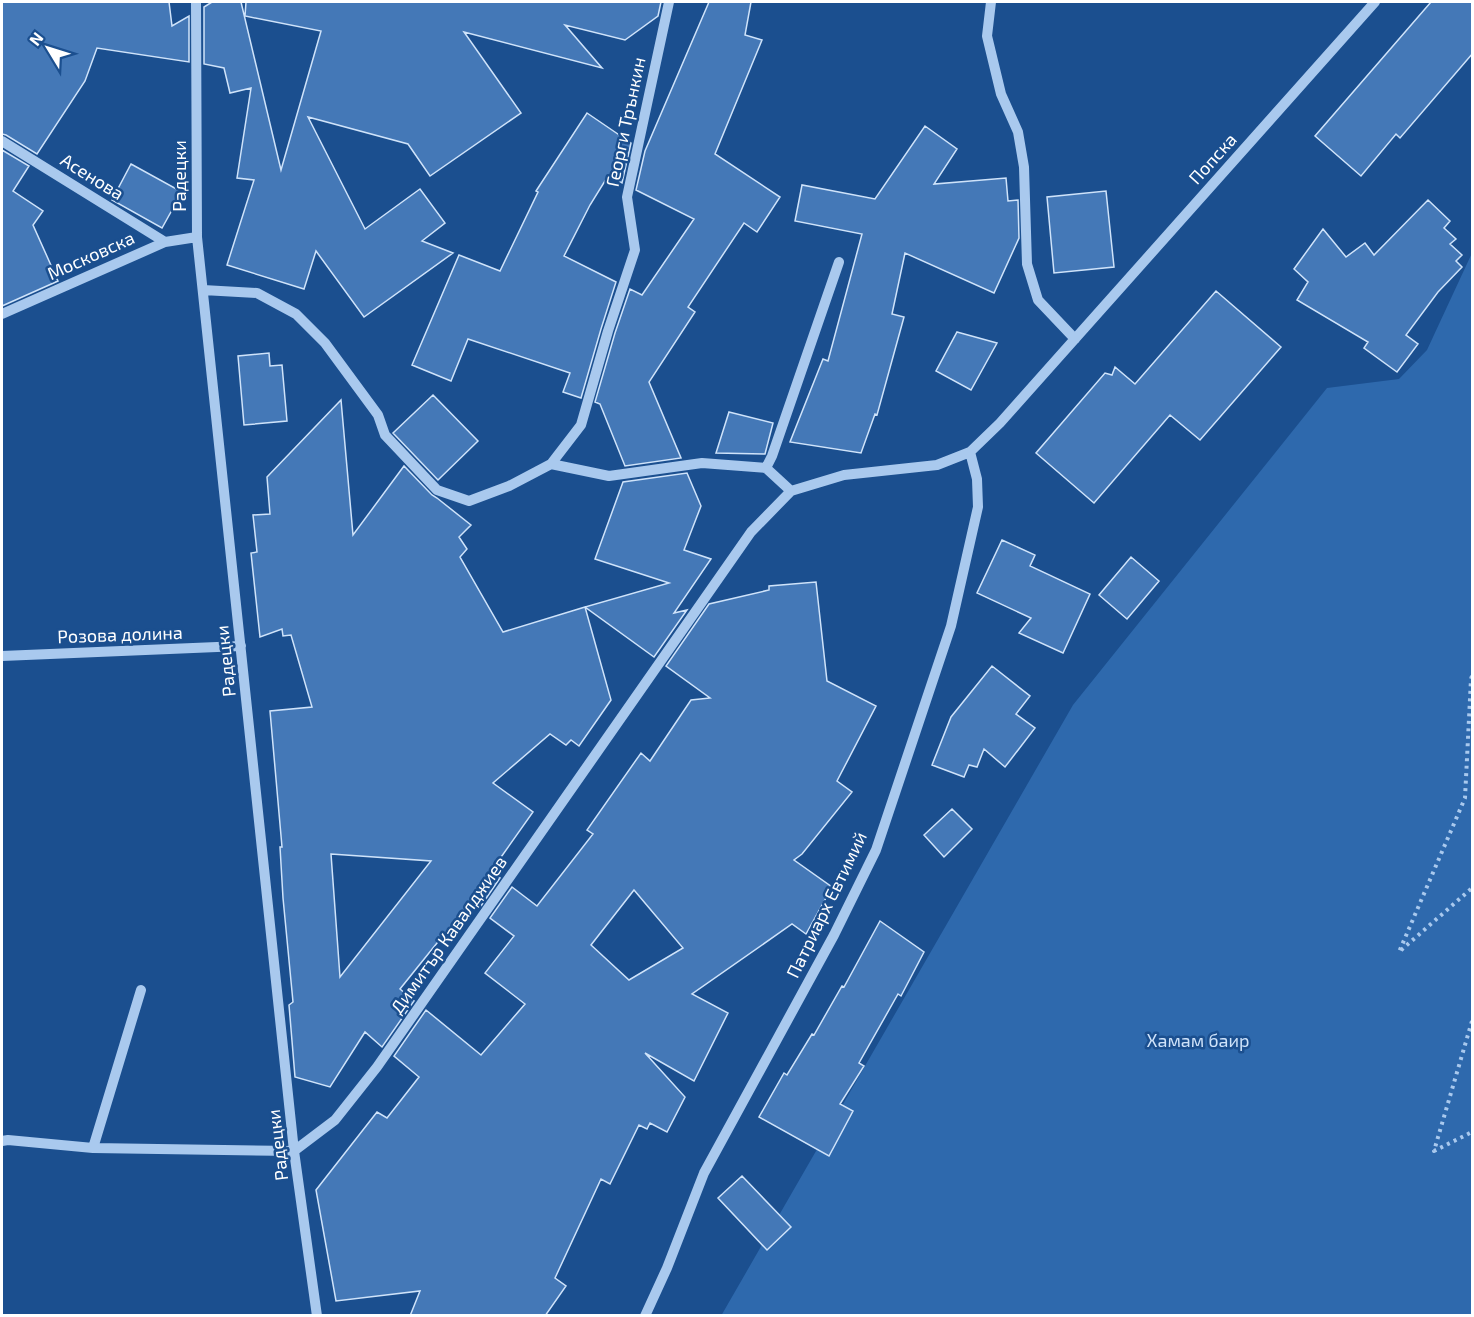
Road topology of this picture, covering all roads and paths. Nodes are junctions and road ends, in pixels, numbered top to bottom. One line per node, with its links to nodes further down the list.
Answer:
1 (196, 2): 6 (street, Радецки)
2 (669, 2): 13 (street, Георги Трънкин)
3 (991, 2): 11 (street)
4 (1375, 2): 11 (street, Попска)
5 (2, 141): 7 (street, Асенова)
6 (197, 237): 7 (street, Московска); 9 (street, Радецки)
7 (165, 242): 10 (street, Московска)
8 (839, 262): 14 (street)
9 (202, 290): 13 (street); 16 (street, Радецки)
10 (2, 314)
11 (1075, 339): 12 (street, Попска)
12 (970, 452): 15 (street); 27 (street, Патриарх Евтимий)
13 (551, 464): 14 (street)
14 (766, 468): 15 (street)
15 (791, 491): 25 (street, Димитър Кавалджиев)
16 (240, 646): 17 (street, Розова долина); 25 (street, Радецки)
17 (2, 656)
18 (1473, 676): 19 (path)
19 (1473, 888)
20 (141, 990): 24 (street)
21 (1473, 1021): 22 (path)
22 (1473, 1132)
23 (2, 1141): 24 (street)
24 (93, 1148): 25 (street)
25 (294, 1151): 26 (street, Радецки)
26 (317, 1316)
27 (645, 1316)

